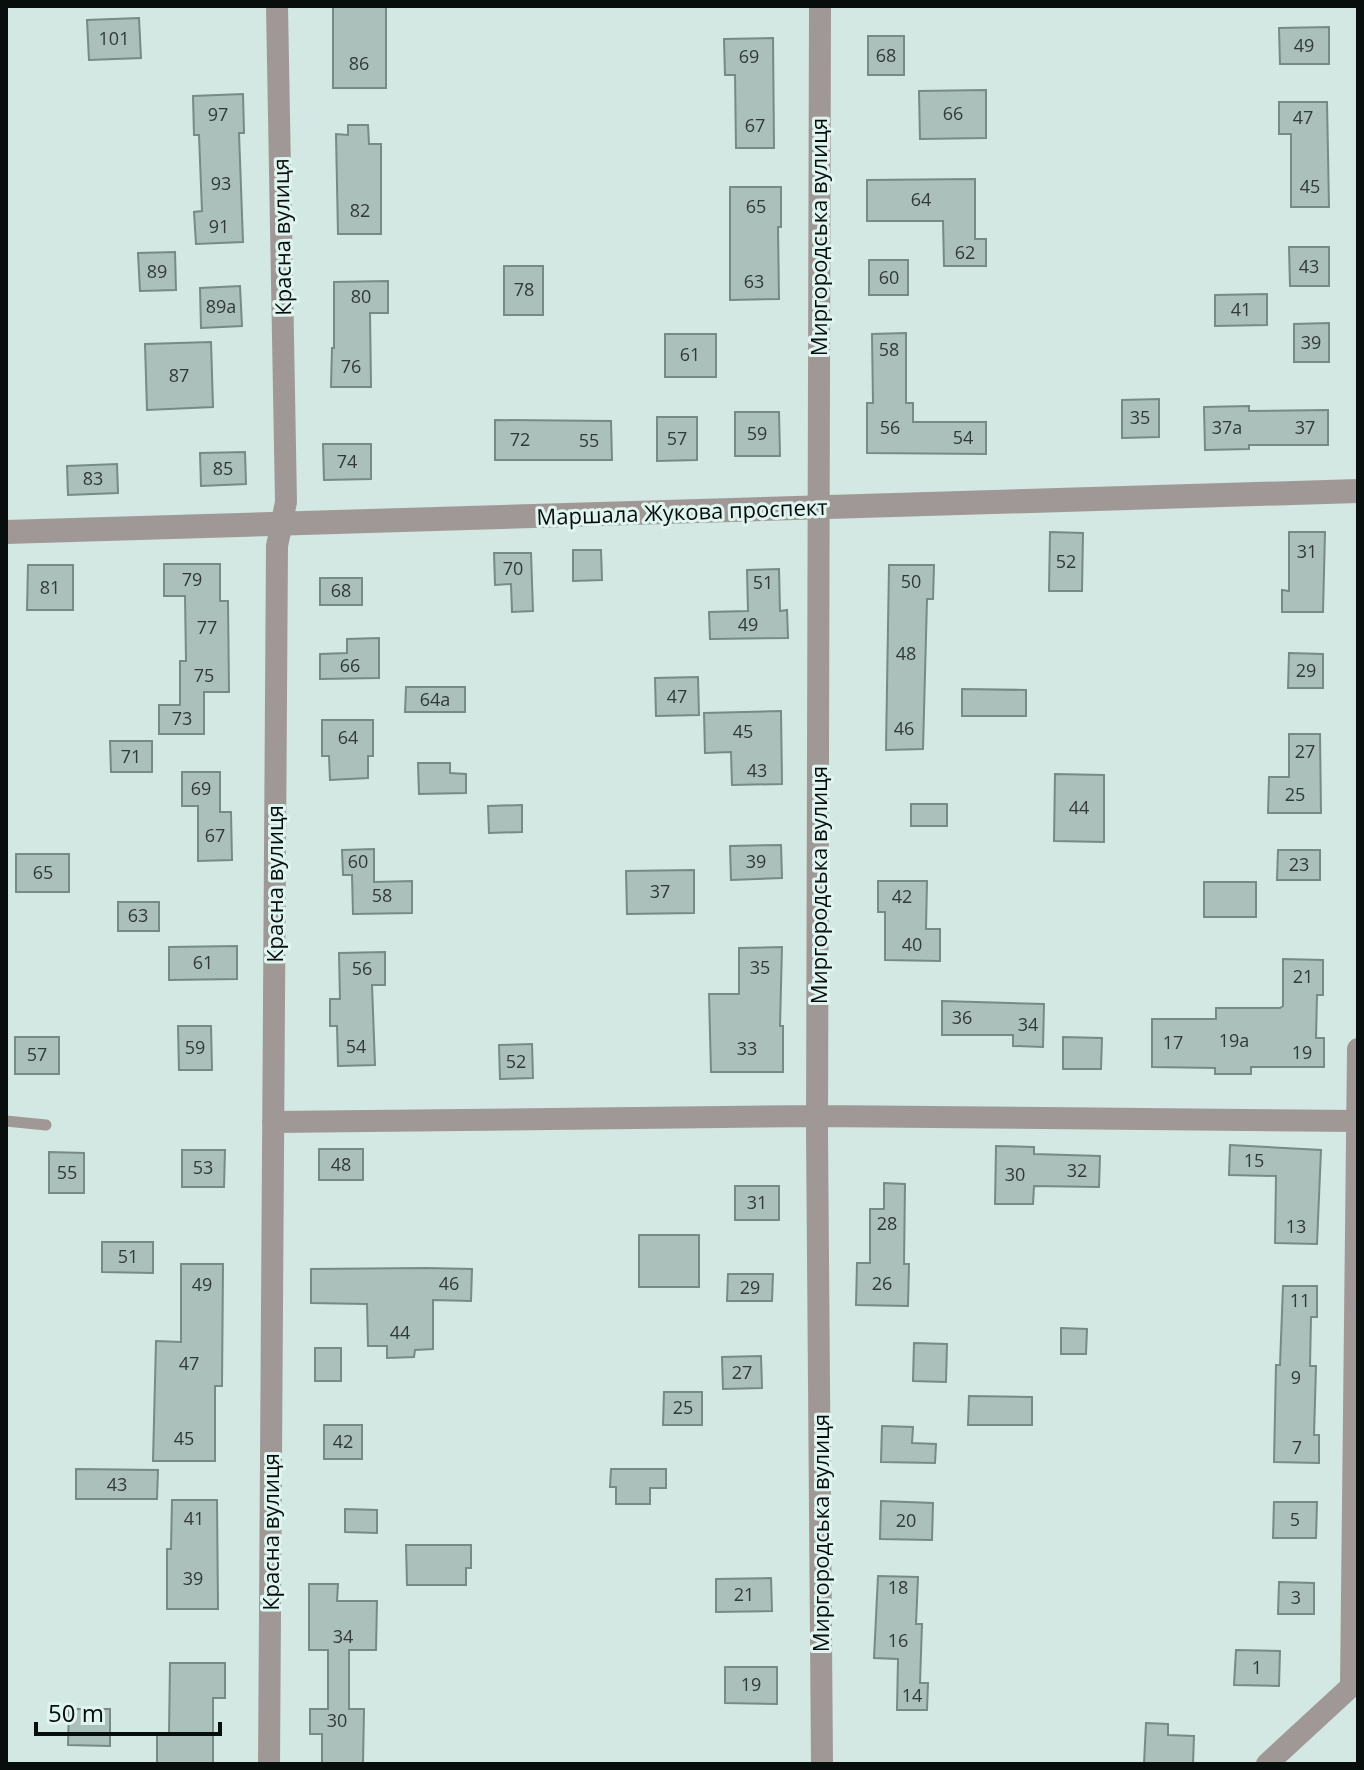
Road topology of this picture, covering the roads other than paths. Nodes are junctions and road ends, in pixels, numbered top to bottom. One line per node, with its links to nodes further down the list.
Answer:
1 (277, 6): 5 (street, Красна вулиця)
2 (820, 6): 4 (street, Миргородська вулиця)
3 (1358, 491): 4 (street, Маршала Жукова проспект)
4 (818, 508): 5 (street, Маршала Жукова проспект); 8 (street, Миргородська вулиця)
5 (282, 524): 6 (street, Маршала Жукова проспект); 11 (street, Красна вулиця)
6 (6, 532)
7 (1358, 1049): 10 (street)
8 (818, 1116): 10 (street); 11 (street); 15 (street, Миргородська вулиця)
9 (6, 1121): 12 (lane)
10 (1358, 1121): 13 (street)
11 (273, 1122): 14 (street, Красна вулиця)
12 (46, 1125)
13 (1354, 1683): 16 (street)
14 (269, 1764)
15 (822, 1764)
16 (1267, 1764)

